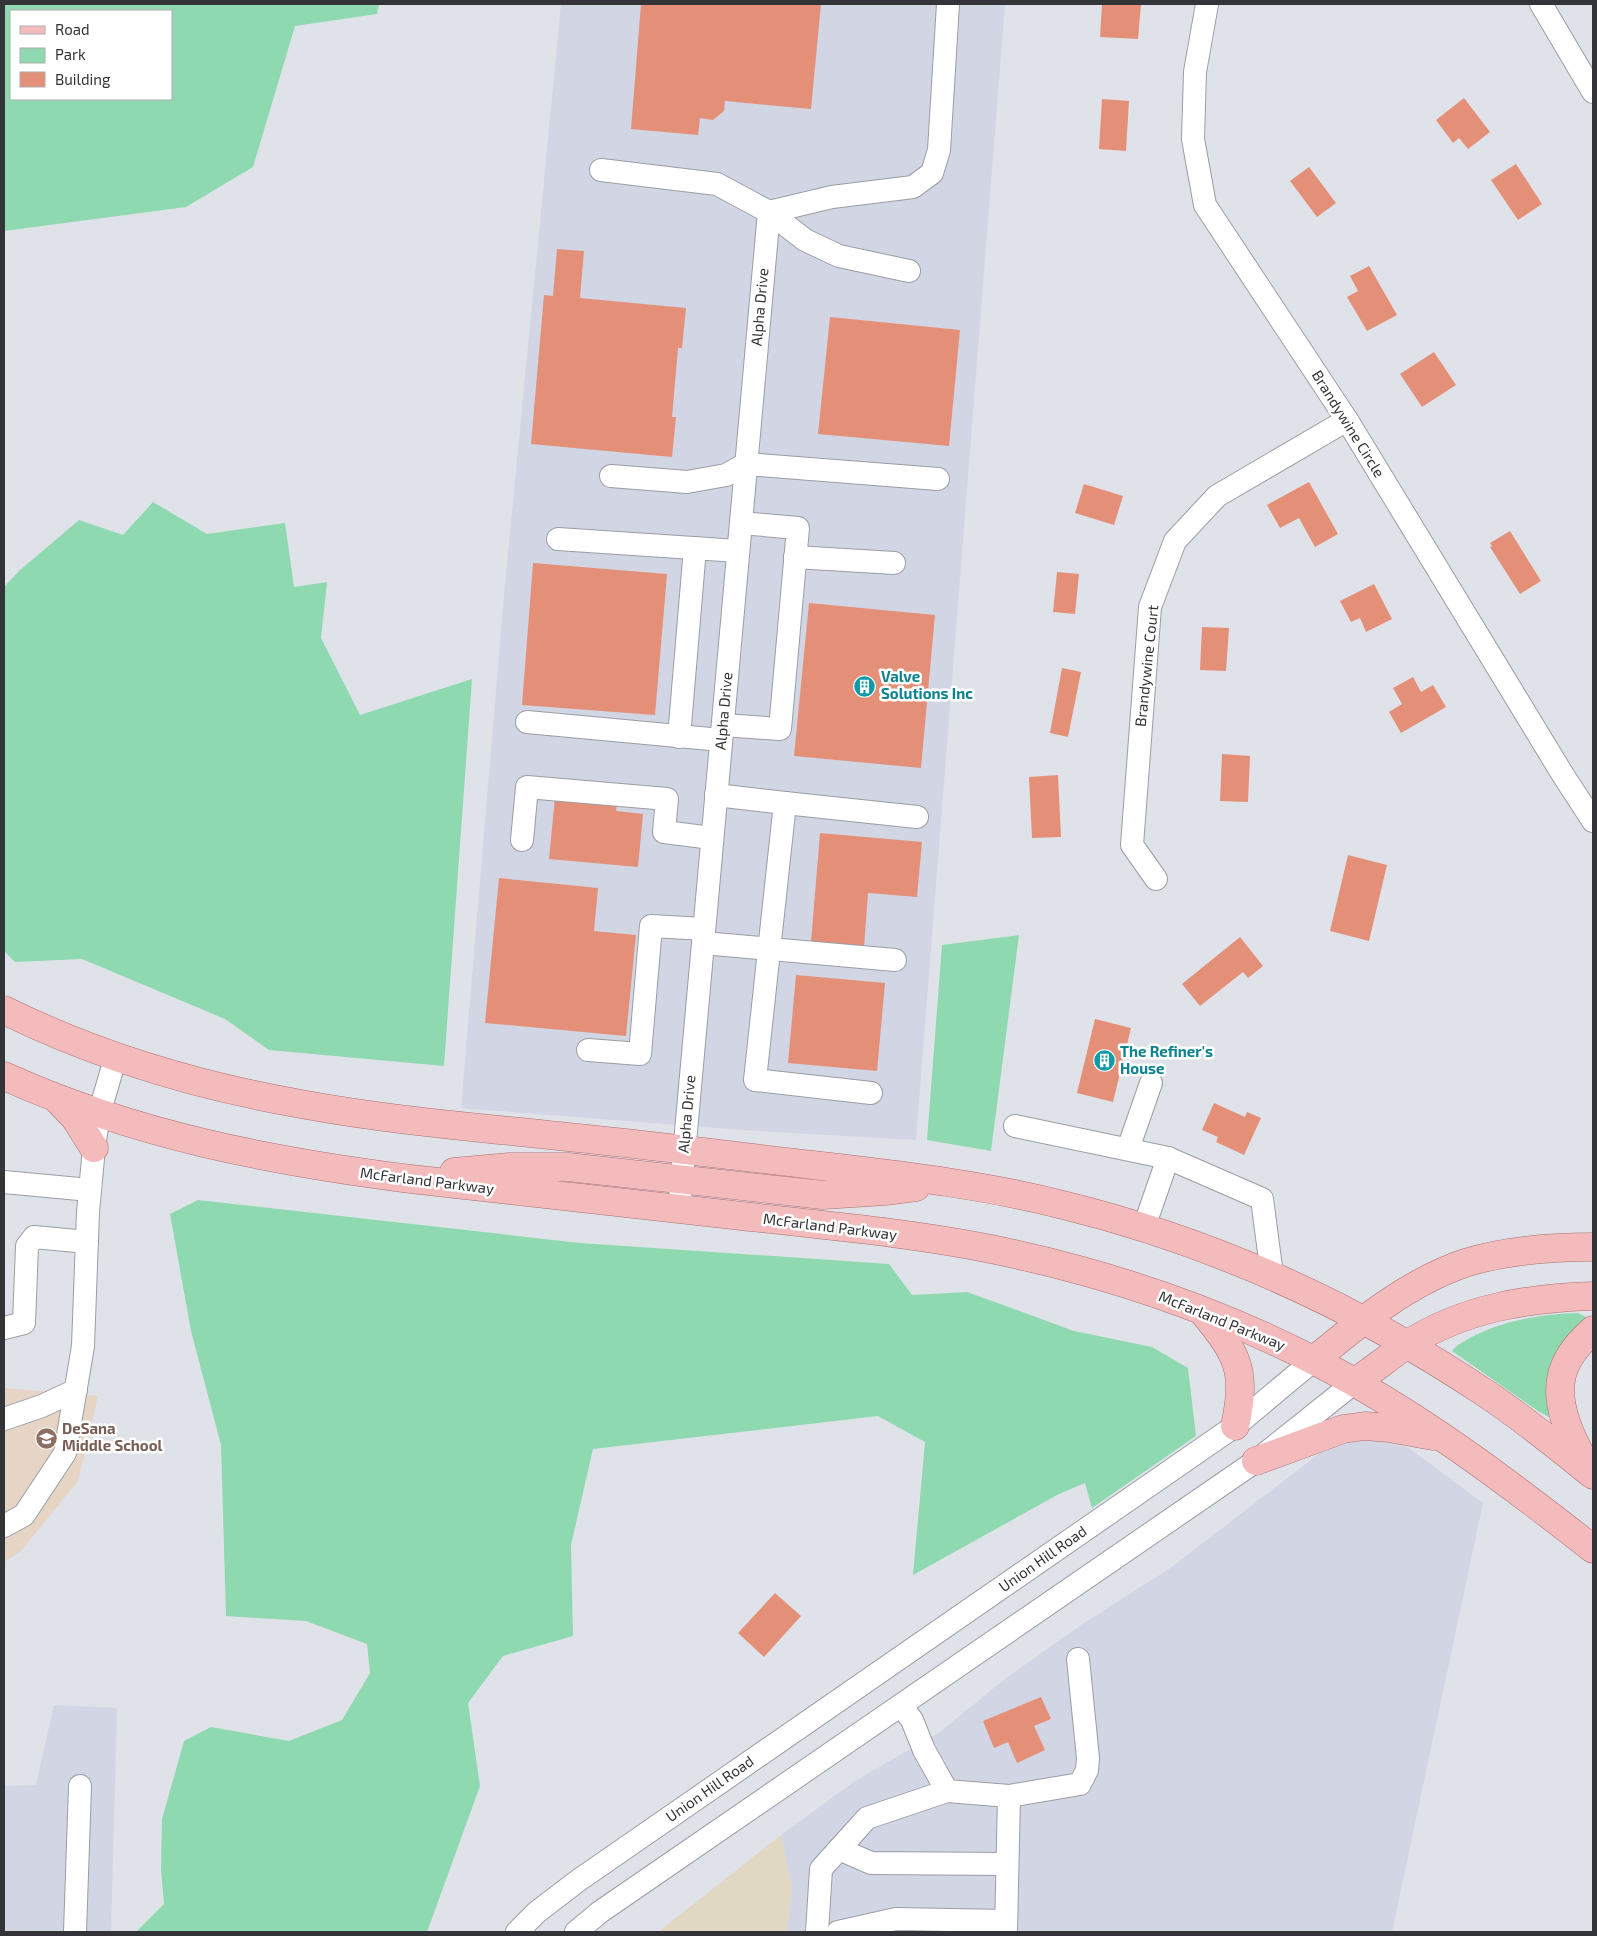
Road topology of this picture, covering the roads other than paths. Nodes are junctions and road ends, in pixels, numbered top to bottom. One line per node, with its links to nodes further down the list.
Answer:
1 (948, 4): 6 (street)
2 (1207, 4): 8 (street, Brandywine Circle)
3 (1540, 4): 4 (street)
4 (1593, 92)
5 (602, 170): 6 (street)
6 (769, 212): 7 (street); 9 (street, Alpha Drive)
7 (909, 271)
8 (1347, 420): 24 (street, Brandywine Circle); 27 (street, Brandywine Court)
9 (746, 464): 10 (street); 11 (street); 12 (street, Alpha Drive)
10 (611, 476)
11 (938, 479)
12 (741, 523): 15 (street, Alpha Drive); 16 (street)
13 (558, 539): 14 (street)
14 (695, 548): 15 (street); 20 (street)
15 (738, 551): 19 (street, Alpha Drive)
16 (796, 557): 17 (street); 19 (street)
17 (894, 564)
18 (527, 722): 20 (street)
19 (722, 732): 20 (street); 21 (street, Alpha Drive)
20 (680, 737)
21 (716, 795): 22 (street); 25 (street, Alpha Drive)
22 (786, 803): 23 (street); 29 (street)
23 (917, 817)
24 (1593, 820)
25 (712, 838): 26 (street); 28 (street, Alpha Drive)
26 (522, 840)
27 (1156, 879)
28 (704, 936): 29 (street); 32 (street); 41 (street, Alpha Drive)
29 (769, 949): 30 (street); 36 (street)
30 (895, 960)
31 (4, 1010): 33 (main road)
32 (588, 1050)
33 (116, 1056): 38 (street); 41 (main road)
34 (4, 1076): 37 (main road, McFarland Parkway)
35 (1151, 1083): 42 (street)
36 (871, 1093)
37 (57, 1099): 38 (main road, McFarland Parkway); 40 (main road)
38 (99, 1114): 40 (street); 44 (main road, McFarland Parkway)
39 (1015, 1126): 42 (street)
40 (94, 1148): 48 (street)
41 (684, 1149): 45 (street, Alpha Drive); 46 (main road)
42 (1128, 1149): 43 (street)
43 (1168, 1158): 50 (street); 53 (street)
44 (411, 1179): 45 (main road); 49 (main road, McFarland Parkway)
45 (682, 1179): 46 (main road); 49 (street, Alpha Drive)
46 (942, 1180): 50 (main road)
47 (4, 1182): 48 (street)
48 (90, 1190): 51 (street)
49 (679, 1209): 55 (main road, McFarland Parkway)
50 (1144, 1227): 53 (main road)
51 (87, 1242): 57 (street); 62 (street)
52 (1593, 1247): 56 (main road, Union Hill Road)
53 (1272, 1276): 56 (main road)
54 (1593, 1296): 59 (main road)
55 (1202, 1311): 60 (main road, McFarland Parkway); 64 (main road)
56 (1364, 1319): 59 (main road); 60 (main road, Union Hill Road)
57 (4, 1328)
58 (1593, 1330): 67 (main road)
59 (1407, 1344): 61 (main road); 67 (main road)
60 (1314, 1360): 61 (main road, McFarland Parkway); 64 (street, Union Hill Road)
61 (1355, 1382): 65 (main road, McFarland Parkway); 66 (street)
62 (76, 1390): 63 (street); 68 (street)
63 (4, 1419)
64 (1235, 1426): 79 (street, Union Hill Road)
65 (1445, 1438): 66 (main road); 69 (main road, McFarland Parkway)
66 (1256, 1461): 71 (street)
67 (1593, 1474)
68 (4, 1526)
69 (1593, 1549)
70 (1078, 1659): 74 (street)
71 (901, 1706): 73 (street); 80 (street)
72 (80, 1786): 78 (street)
73 (947, 1790): 74 (street); 75 (street)
74 (1009, 1796): 76 (street)
75 (839, 1849): 76 (street); 81 (street)
76 (1007, 1864): 77 (street)
77 (1006, 1927): 82 (street)
78 (76, 1932)
79 (517, 1932)
80 (576, 1932)
81 (817, 1932)
82 (838, 1932)

